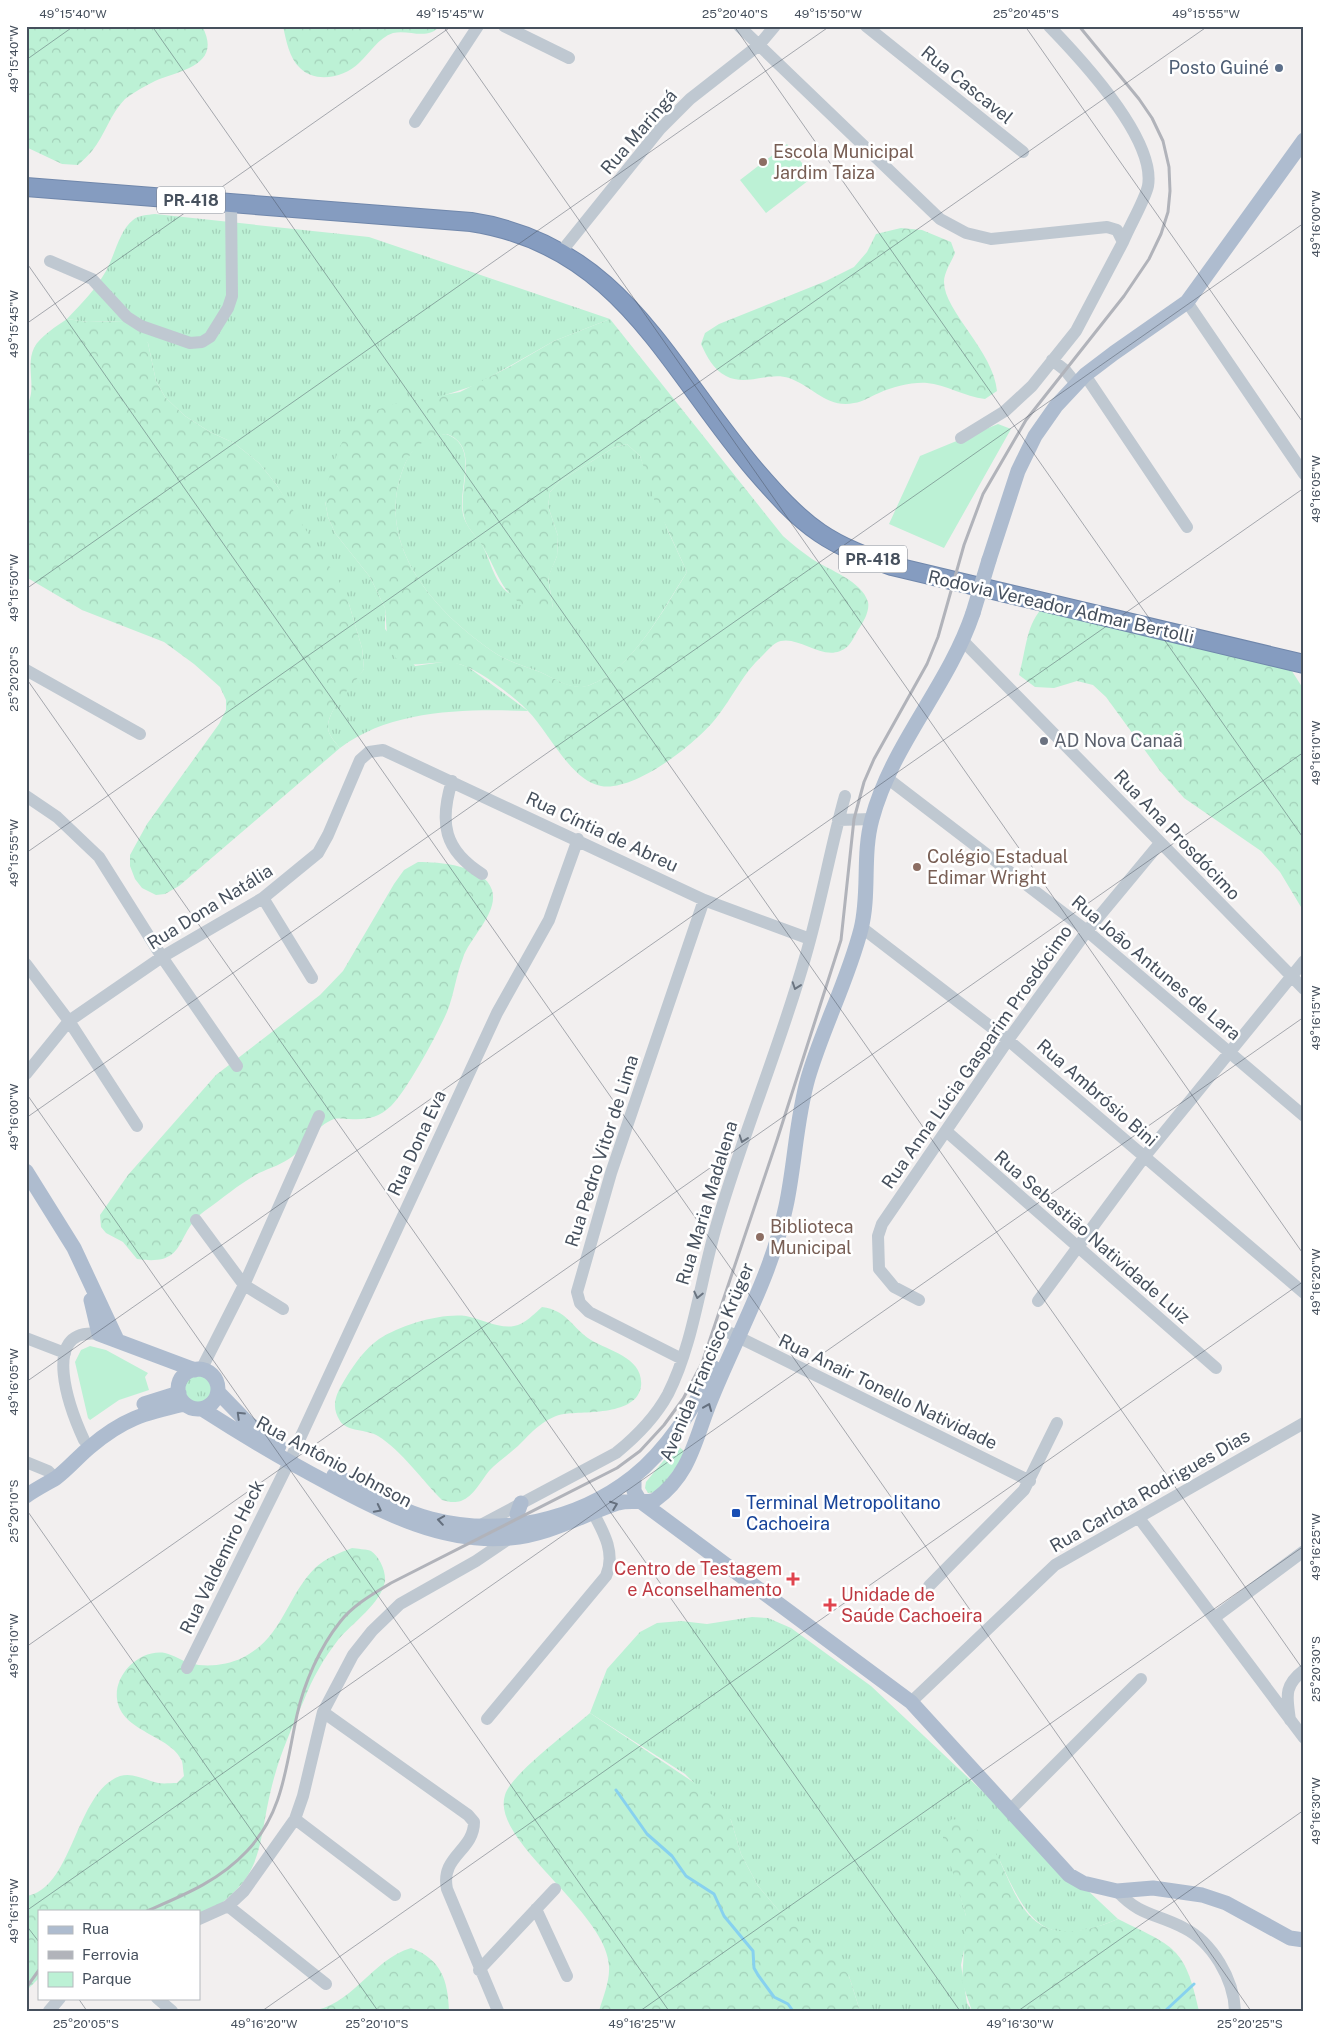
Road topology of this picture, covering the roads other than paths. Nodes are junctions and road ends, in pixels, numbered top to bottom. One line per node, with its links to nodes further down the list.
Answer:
1 (478, 26): 9 (street)
2 (504, 26): 8 (street)
3 (739, 26): 7 (street)
4 (775, 26): 7 (street, Rua Maringá)
5 (866, 26): 11 (street, Rua Cascavel)
6 (1049, 27): 14 (street)
7 (759, 45): 14 (street); 15 (street, Rua Maringá)
8 (569, 58)
9 (415, 122)
10 (1304, 140): 17 (main road, Avenida Francisco Krüger)
11 (1023, 152)
12 (27, 191): 13 (highway, Rodovia Vereador Admar Bertolli / PR-418)
13 (231, 203): 15 (highway, Rodovia Vereador Admar Bertolli / PR-418); 16 (street)
14 (1123, 242): 18 (street)
15 (561, 252): 24 (highway, Rodovia Vereador Admar Bertolli / PR-418)
16 (50, 261)
17 (1186, 302): 19 (main road, Avenida Francisco Krüger); 21 (street)
18 (1052, 360): 19 (street); 20 (street)
19 (1081, 380): 22 (street); 23 (main road, Avenida Francisco Krüger, bridge)
20 (961, 438)
21 (1304, 474)
22 (1187, 527)
23 (963, 641): 28 (main road, Avenida Francisco Krüger); 35 (street, Rua Ana Prosdócimo)
24 (1304, 664)
25 (26, 670): 26 (street)
26 (140, 734)
27 (383, 750): 29 (street, Rua Cíntia de Abreu); 37 (street, Rua Dona Natália)
28 (887, 778): 32 (main road, Avenida Francisco Krüger); 40 (street, Rua João Antunes de Lara)
29 (452, 781): 34 (street, Rua Cíntia de Abreu); 36 (street)
30 (26, 796): 42 (street)
31 (845, 796): 33 (street, Rua Maria Madalena)
32 (872, 819): 33 (street); 39 (main road, Avenida Francisco Krüger)
33 (838, 820): 41 (street, Rua Maria Madalena)
34 (578, 839): 38 (street, Rua Cíntia de Abreu); 84 (street, Rua Dona Eva)
35 (1160, 843): 40 (street, Rua Anna Lúcia Gasparim Prosdócimo); 45 (street, Rua Ana Prosdócimo)
36 (482, 874)
37 (263, 898): 42 (street, Rua Dona Natália); 46 (street)
38 (704, 900): 41 (street, Rua Cíntia de Abreu); 73 (street, Rua Pedro Vitor de Lima)
39 (861, 927): 49 (street, Rua Ambrósio Bini); 68 (main road, Avenida Francisco Krüger)
40 (1087, 931): 49 (street, Rua Anna Lúcia Gasparim Prosdócimo); 50 (street, Rua João Antunes de Lara)
41 (810, 939): 73 (street, Rua Maria Madalena, one-way to 73)
42 (162, 957): 48 (street, Rua Dona Natália); 51 (street)
43 (1304, 961): 45 (street)
44 (26, 964): 48 (street)
45 (1291, 977): 47 (street, Rua Ana Prosdócimo); 50 (street)
46 (312, 978)
47 (1304, 989)
48 (68, 1021): 52 (street, Rua Dona Natália); 55 (street)
49 (1008, 1040): 56 (street, Rua Anna Lúcia Gasparim Prosdócimo); 57 (street, Rua Ambrósio Bini)
50 (1229, 1051): 54 (street, Rua João Antunes de Lara); 57 (street)
51 (237, 1066)
52 (26, 1074)
53 (319, 1116): 62 (street)
54 (1304, 1116)
55 (137, 1126)
56 (946, 1132): 60 (street, Rua Sebastião Natividade Luiz); 64 (street, Rua Anna Lúcia Gasparim Prosdócimo)
57 (1145, 1156): 60 (street); 63 (street, Rua Ambrósio Bini)
58 (26, 1171): 61 (main road)
59 (196, 1220): 62 (street)
60 (1078, 1249): 65 (street); 74 (street, Rua Sebastião Natividade Luiz)
61 (85, 1277): 67 (main road); 70 (main road)
62 (244, 1285): 66 (street); 75 (street)
63 (1304, 1293)
64 (920, 1300)
65 (1038, 1301)
66 (283, 1309)
67 (99, 1334): 70 (main road); 71 (street)
68 (735, 1335): 81 (main road, Avenida Francisco Krüger); 83 (main road, Avenida Francisco Krüger, one-way to 68); 88 (street, Rua Anair Tonello Natividade)
69 (26, 1338): 71 (street)
70 (117, 1340): 72 (main road)
71 (65, 1353): 82 (street)
72 (161, 1358): 75 (main road); 77 (main road)
73 (682, 1359): 92 (street, Rua Maria Madalena)
74 (1216, 1368)
75 (198, 1370): 76 (main road); 77 (main road)
76 (218, 1392): 78 (main road); 84 (main road, Rua Antônio Johnson, one-way to 76)
77 (181, 1393): 78 (main road); 82 (main road); 87 (main road)
78 (202, 1409): 84 (main road, Rua Antônio Johnson)
79 (1056, 1423): 88 (street)
80 (1304, 1423): 94 (street, Rua Carlota Rodrigues Dias)
81 (671, 1437): 83 (main road); 86 (main road, Avenida Francisco Krüger)
82 (84, 1440): 87 (main road)
83 (692, 1453): 90 (main road, Avenida Francisco Krüger)
84 (290, 1458): 97 (main road, Rua Antônio Johnson); 103 (street, Rua Valdemiro Heck)
85 (26, 1462): 87 (street)
86 (634, 1476): 91 (main road); 93 (main road, Avenida Francisco Krüger)
87 (49, 1478): 89 (main road)
88 (1030, 1481): 101 (street)
89 (26, 1496)
90 (657, 1499): 91 (main road, Avenida Francisco Krüger); 95 (main road)
91 (640, 1500): 93 (main road, Avenida Francisco Krüger, one-way to 91); 95 (main road)
92 (515, 1506): 96 (main road); 97 (street, Rua Maria Madalena)
93 (591, 1509): 96 (main road, Avenida Francisco Krüger); 98 (main road, Avenida Francisco Krüger); 108 (street)
94 (1139, 1518): 102 (street); 106 (street, Rua Carlota Rodrigues Dias)
95 (665, 1520): 106 (main road)
96 (523, 1524): 97 (main road, Avenida Francisco Krüger)
97 (483, 1531): 98 (main road, Avenida Francisco Krüger); 100 (street)
98 (510, 1538): 100 (street)
99 (1304, 1551): 102 (street)
100 (476, 1561): 107 (street)
101 (929, 1586)
102 (1214, 1618): 109 (street)
103 (187, 1668)
104 (1304, 1670): 109 (street)
105 (1141, 1679): 111 (street)
106 (911, 1702): 111 (main road)
107 (323, 1712): 112 (street); 120 (street)
108 (487, 1719)
109 (1290, 1721): 110 (street)
110 (1304, 1738)
111 (1009, 1811): 114 (main road)
112 (295, 1820): 115 (street); 116 (street)
113 (556, 1889): 117 (street)
114 (1116, 1891): 119 (main road); 128 (street)
115 (395, 1896)
116 (228, 1906): 118 (street); 122 (street)
117 (536, 1909): 120 (street); 121 (street)
118 (200, 1919)
119 (1304, 1940)
120 (479, 1970): 127 (street)
121 (567, 1976)
122 (326, 1984)
123 (58, 2000): 125 (street)
124 (159, 2000): 126 (street)
125 (49, 2011)
126 (172, 2011)
127 (498, 2011)
128 (1235, 2011)

